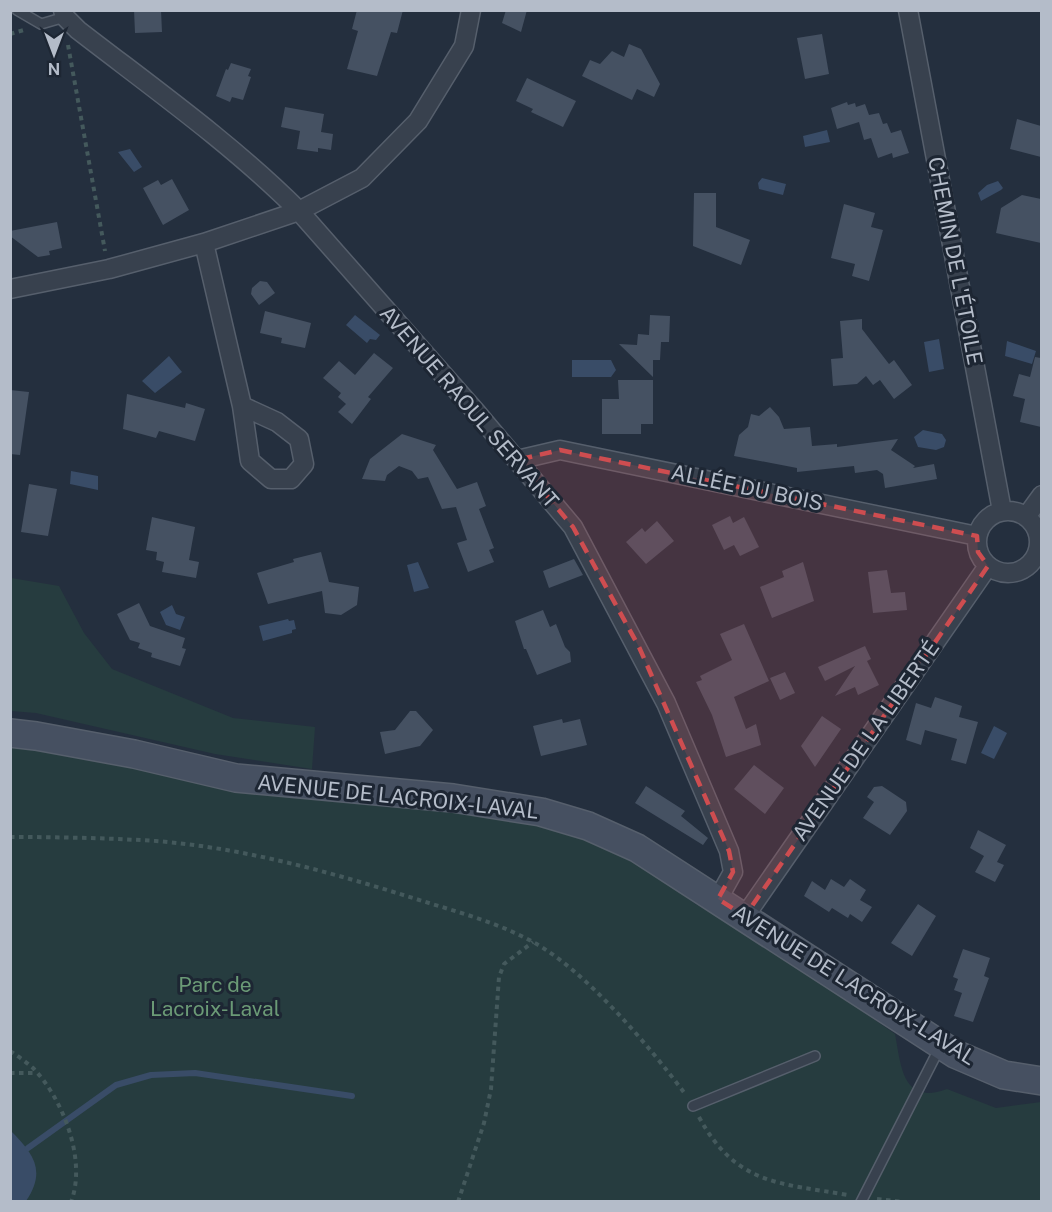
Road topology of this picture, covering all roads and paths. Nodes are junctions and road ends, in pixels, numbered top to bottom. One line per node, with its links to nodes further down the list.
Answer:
1 (18, 10): 4 (lane)
2 (471, 10): 5 (street)
3 (908, 10): 12 (street, CHEMIN DE L'ÉTOILE)
4 (64, 14): 5 (street, AVENUE RAOUL SERVANT); 7 (path)
5 (299, 211): 6 (street); 10 (street, AVENUE RAOUL SERVANT)
6 (204, 243): 7 (street); 9 (street)
7 (109, 269): 8 (street)
8 (10, 289)
9 (242, 406)
10 (517, 460): 14 (street, ALLÉE DU BOIS); 19 (street, AVENUE RAOUL SERVANT)
11 (1041, 495): 13 (street)
12 (1002, 511): 13 (street); 14 (street)
13 (1026, 517): 15 (street)
14 (977, 536): 16 (street)
15 (1040, 548): 16 (street)
16 (988, 566): 20 (street, AVENUE DE LA LIBERTÉ)
17 (10, 734): 19 (street, AVENUE DE LACROIX-LAVAL)
18 (10, 837): 21 (path)
19 (718, 899): 20 (street, AVENUE DE LACROIX-LAVAL)
20 (745, 916): 22 (street, AVENUE DE LACROIX-LAVAL)
21 (533, 942): 28 (path); 31 (path)
22 (941, 1044): 27 (street, AVENUE DE LACROIX-LAVAL); 29 (lane)
23 (10, 1051): 26 (path)
24 (815, 1056): 28 (lane)
25 (10, 1073): 26 (path)
26 (36, 1073): 30 (path)
27 (1041, 1081)
28 (693, 1106): 29 (path)
29 (862, 1200): 32 (path)
30 (70, 1202)
31 (458, 1202)
32 (903, 1202)

